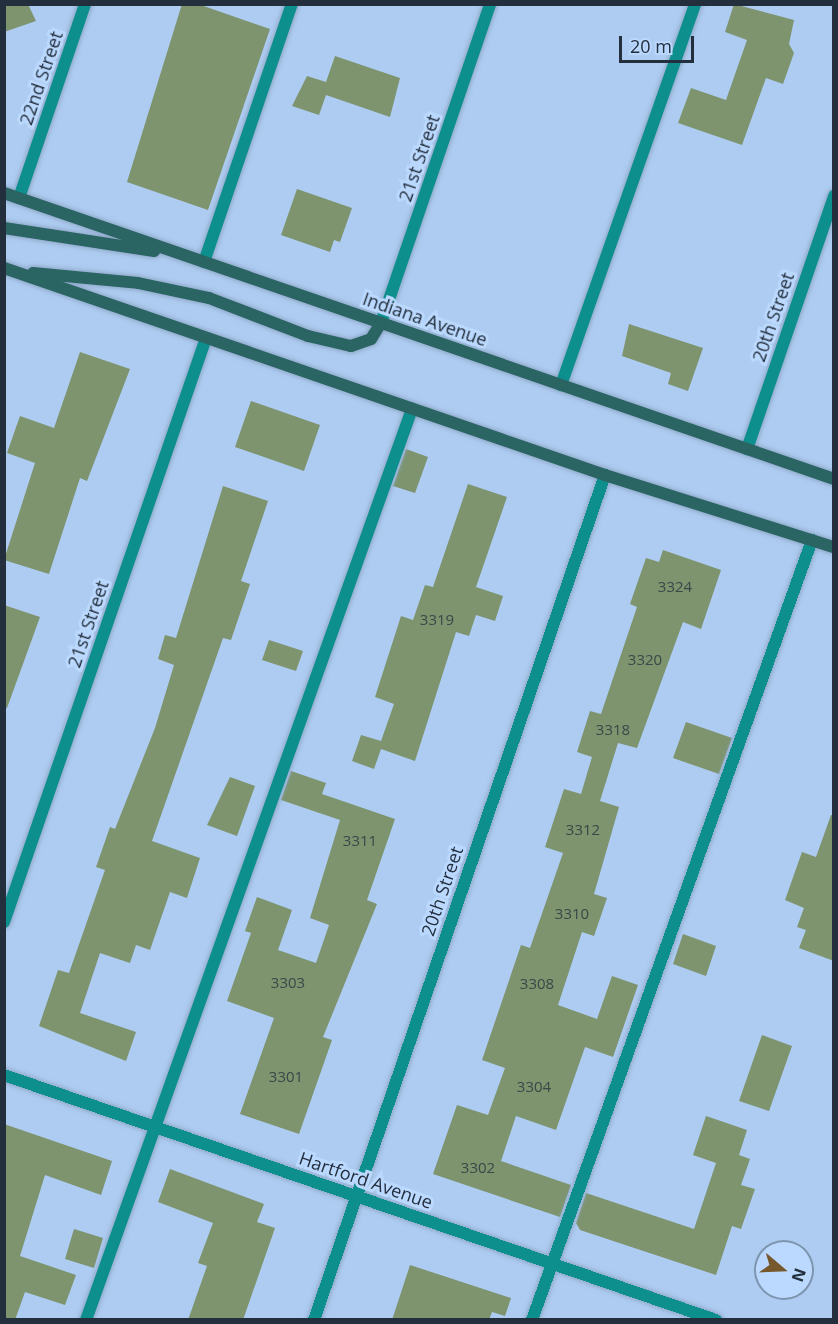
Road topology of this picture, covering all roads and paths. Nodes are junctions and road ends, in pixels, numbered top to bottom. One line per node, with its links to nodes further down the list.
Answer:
1 (85, 4): 7 (street, 22nd Street)
2 (292, 4): 10 (street)
3 (490, 4): 12 (street, 21st Street)
4 (695, 4): 14 (street)
5 (4, 193): 7 (main road, Indiana Avenue)
6 (834, 196): 16 (street, 20th Street)
7 (19, 198): 9 (main road, Indiana Avenue)
8 (4, 228): 9 (main road)
9 (185, 255): 10 (main road, Indiana Avenue)
10 (204, 262): 12 (main road, Indiana Avenue)
11 (8, 270): 12 (main road); 13 (main road)
12 (381, 323): 14 (main road, Indiana Avenue)
13 (206, 338): 15 (main road); 21 (street, 21st Street)
14 (561, 385): 16 (main road, Indiana Avenue)
15 (412, 409): 17 (main road); 23 (street)
16 (747, 448): 18 (main road, Indiana Avenue)
17 (605, 475): 19 (main road); 24 (street, 20th Street)
18 (834, 479)
19 (812, 540): 20 (main road); 25 (street)
20 (834, 547)
21 (4, 922)
22 (4, 1074): 23 (street, Hartford Avenue)
23 (152, 1125): 24 (street, Hartford Avenue); 26 (street)
24 (357, 1196): 25 (street, Hartford Avenue); 27 (street, 20th Street)
25 (551, 1263): 28 (street); 29 (street, Hartford Avenue)
26 (86, 1320)
27 (314, 1320)
28 (532, 1320)
29 (716, 1320)

